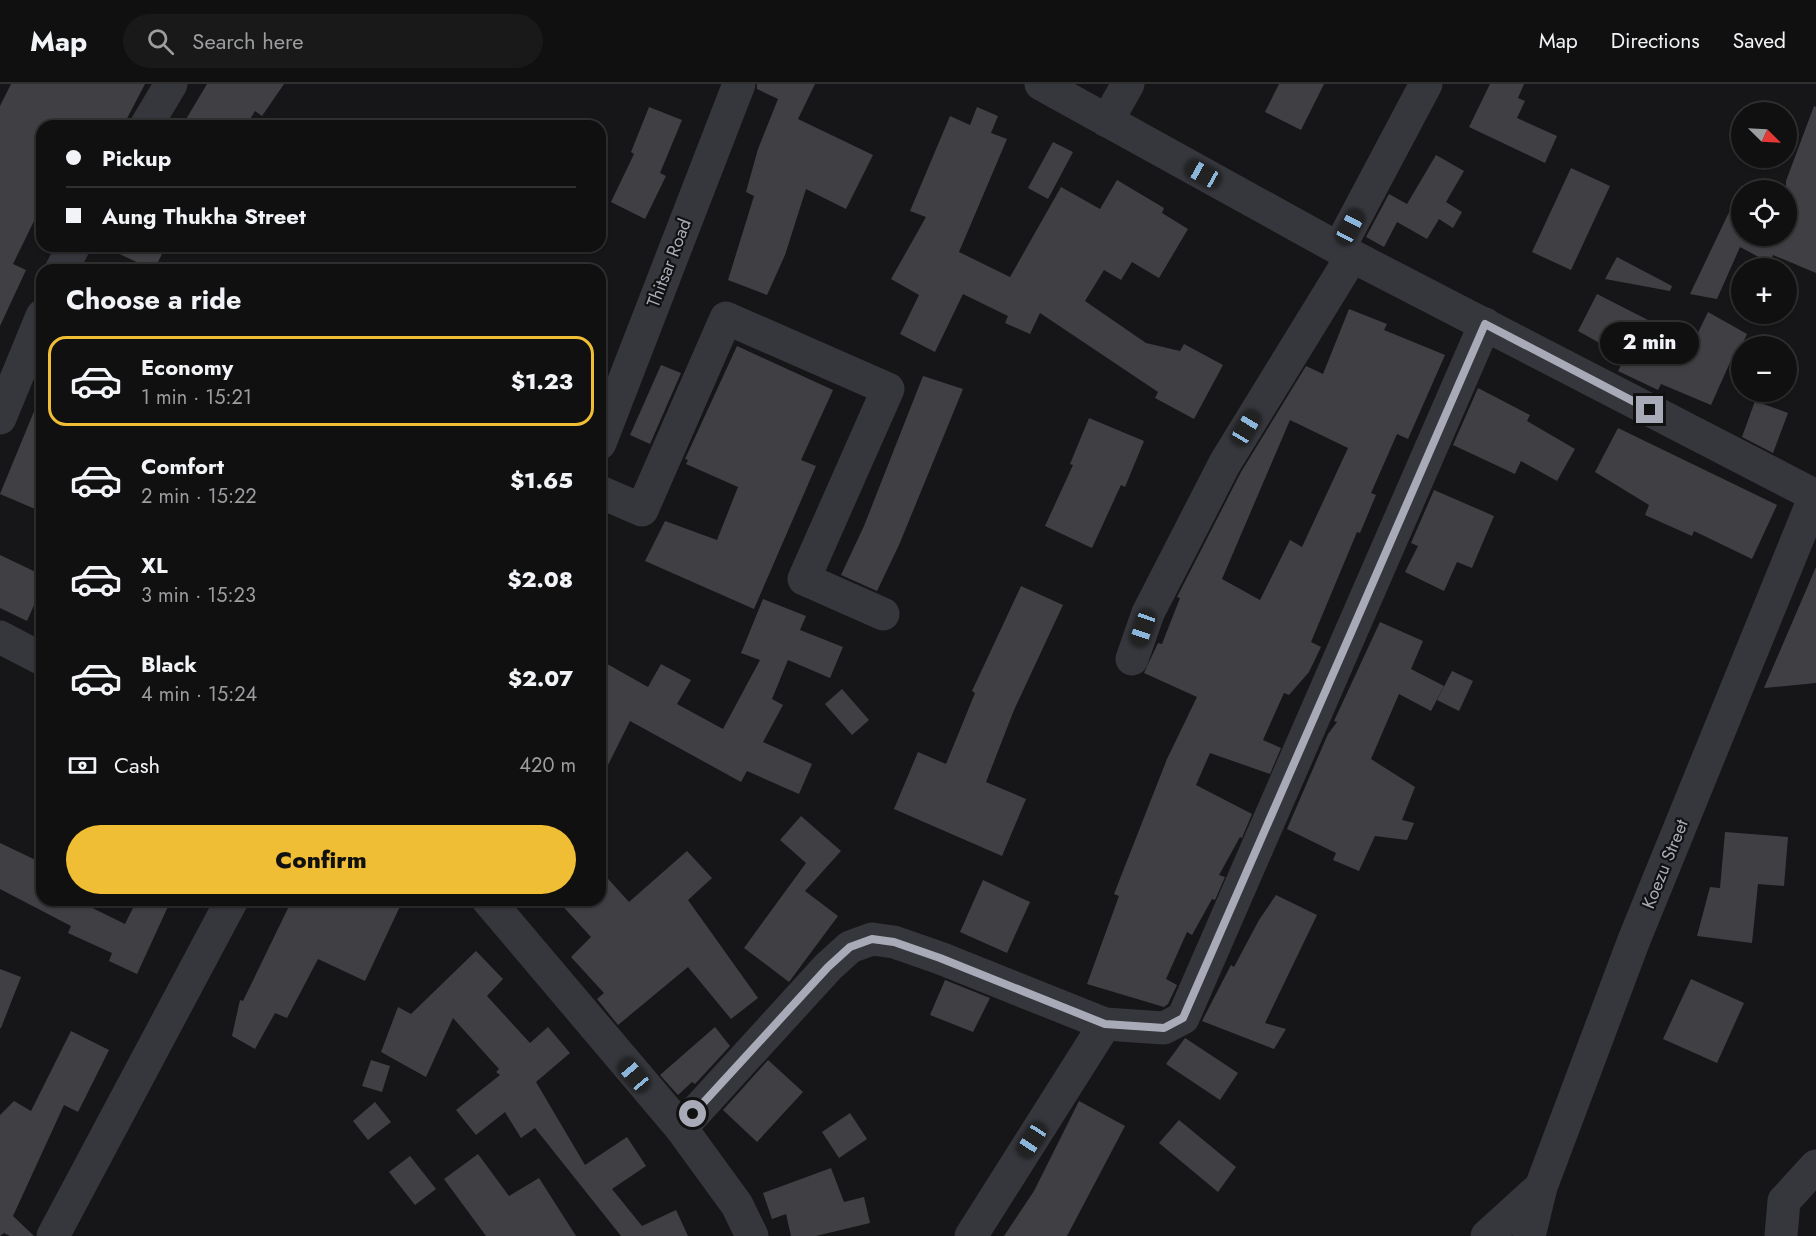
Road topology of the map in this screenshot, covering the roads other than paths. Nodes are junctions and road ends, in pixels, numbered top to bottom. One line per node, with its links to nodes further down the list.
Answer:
1 (171, 84): 6 (street)
2 (739, 84): 12 (street, Thitsar Road)
3 (1041, 84): 7 (street)
4 (1128, 84): 7 (street)
5 (1426, 84): 8 (street)
6 (150, 120)
7 (1107, 121): 8 (street)
8 (1345, 252): 9 (street); 18 (street)
9 (1485, 324): 14 (street); 21 (street)
10 (36, 331): 11 (street)
11 (0, 418)
12 (606, 428)
13 (606, 495): 15 (street)
14 (1816, 496): 24 (street, Koezu Street)
15 (883, 614)
16 (0, 637): 17 (street)
17 (36, 656)
18 (1132, 659)
19 (229, 906): 25 (street)
20 (493, 906): 22 (street)
21 (1105, 1024): 22 (street); 27 (street)
22 (681, 1128): 26 (street)
23 (1816, 1166): 30 (street)
24 (1541, 1187): 28 (street); 29 (street, Koezu Street)
25 (53, 1236)
26 (752, 1236)
27 (971, 1236)
28 (1487, 1236)
29 (1529, 1236)
30 (1781, 1236)

